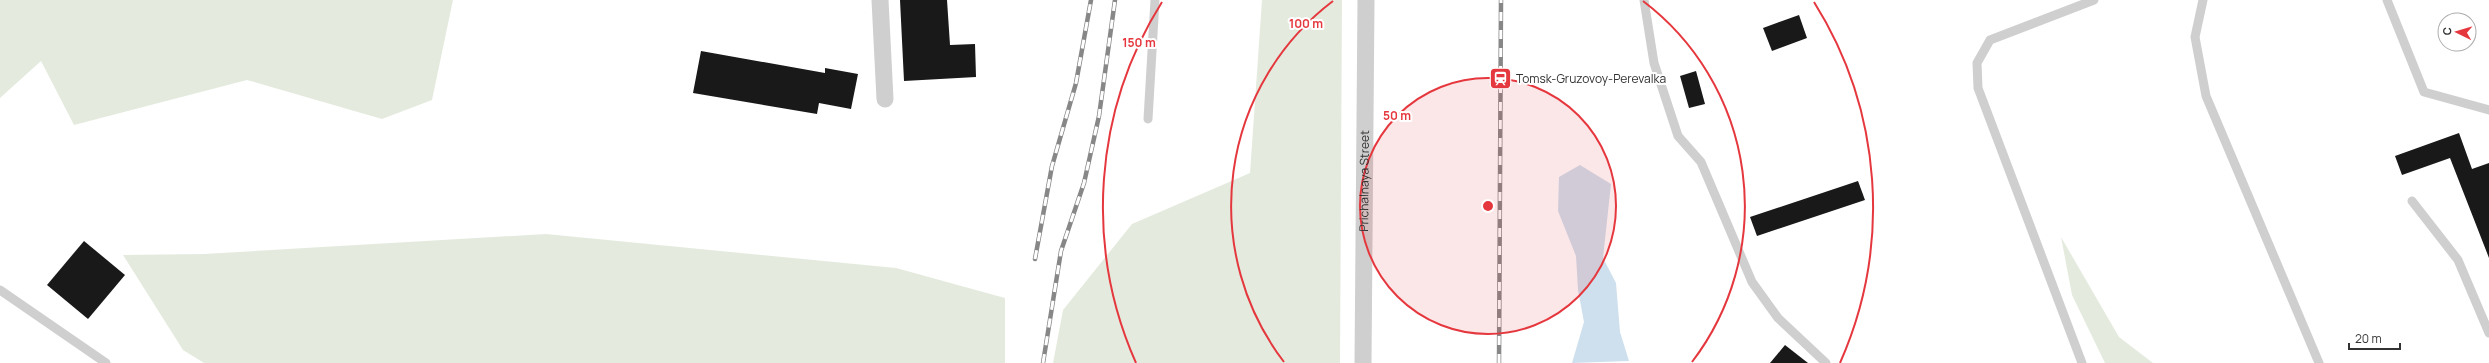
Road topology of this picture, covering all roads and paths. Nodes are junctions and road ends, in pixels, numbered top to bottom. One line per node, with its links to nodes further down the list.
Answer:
1 (880, 0): 8 (street)
2 (1155, 0): 10 (lane)
3 (1366, 0): 15 (street, Prichalnaya Street)
4 (1644, 0): 16 (lane)
5 (2094, 0): 17 (lane)
6 (2203, 0): 18 (lane)
7 (2386, 0): 9 (lane)
8 (885, 99)
9 (2489, 110)
10 (1148, 119)
11 (2412, 200): 13 (lane)
12 (0, 290): 14 (lane)
13 (2489, 333)
14 (106, 363)
15 (1363, 363)
16 (1826, 363)
17 (2082, 363)
18 (2319, 363)

